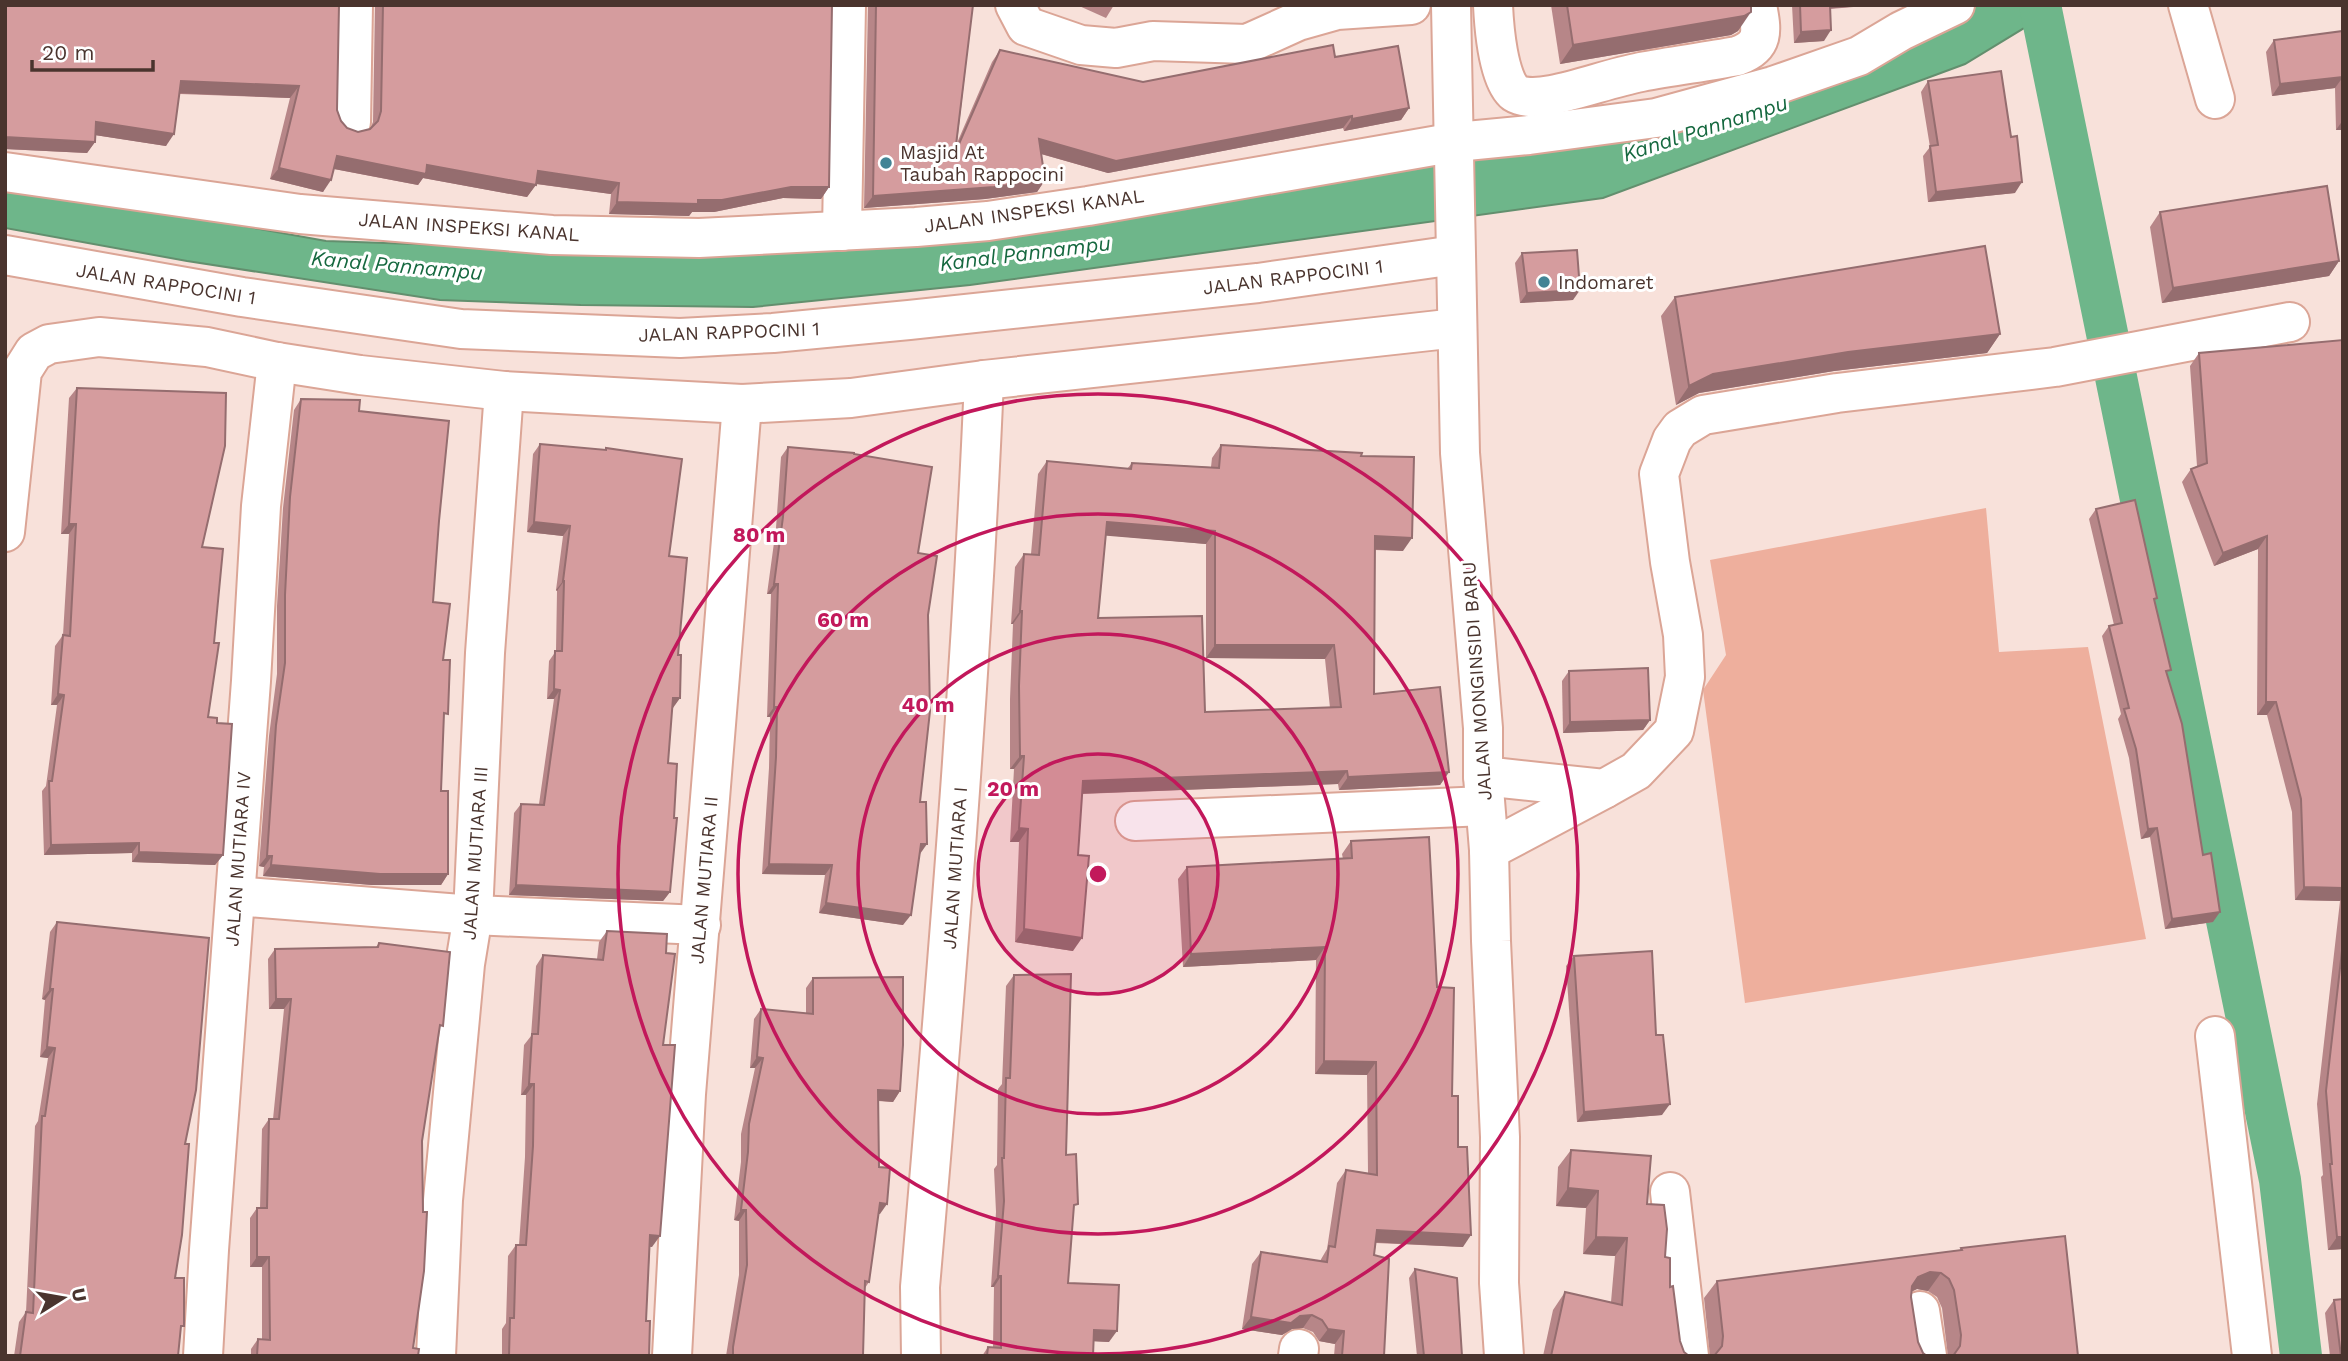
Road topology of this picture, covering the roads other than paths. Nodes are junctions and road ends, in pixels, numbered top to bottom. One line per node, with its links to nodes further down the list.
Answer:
1 (353, 5): 11 (street)
2 (846, 5): 14 (street)
3 (1015, 5): 4 (street)
4 (1410, 5)
5 (1451, 5): 12 (street, JALAN MONGINSIDI BARU)
6 (1493, 5): 7 (street)
7 (1757, 5)
8 (1955, 5): 12 (street, JALAN INSPEKSI KANAL)
9 (2188, 5): 10 (street)
10 (2215, 99)
11 (351, 122)
12 (1456, 148): 14 (street, JALAN INSPEKSI KANAL); 15 (street, JALAN MONGINSIDI BARU)
13 (5, 172): 14 (street, JALAN INSPEKSI KANAL)
14 (842, 231)
15 (1455, 250): 16 (street, JALAN RAPPOCINI 1); 18 (street, JALAN MONGINSIDI BARU)
16 (5, 255)
17 (2290, 322): 24 (street)
18 (1457, 328): 20 (street); 25 (street, JALAN MONGINSIDI BARU)
19 (277, 362): 21 (street); 23 (street); 28 (street, JALAN MUTIARA IV)
20 (984, 380): 22 (street); 37 (street, JALAN MUTIARA I)
21 (504, 391): 22 (street); 29 (street, JALAN MUTIARA III)
22 (742, 404): 30 (street, JALAN MUTIARA II)
23 (5, 532)
24 (1604, 789): 25 (street); 27 (street)
25 (1484, 791): 26 (street); 27 (street, JALAN MONGINSIDI BARU)
26 (1135, 821)
27 (1489, 850): 38 (street, JALAN MONGINSIDI BARU)
28 (236, 896): 29 (street); 34 (street, JALAN MUTIARA IV)
29 (473, 915): 30 (street); 35 (street, JALAN MUTIARA III)
30 (701, 925): 36 (street, JALAN MUTIARA II)
31 (2215, 1036): 41 (street)
32 (1670, 1192): 39 (street)
33 (1920, 1311): 40 (street)
34 (204, 1356)
35 (436, 1356)
36 (672, 1356)
37 (921, 1356)
38 (1504, 1356)
39 (1689, 1356)
40 (1927, 1356)
41 (2252, 1356)

